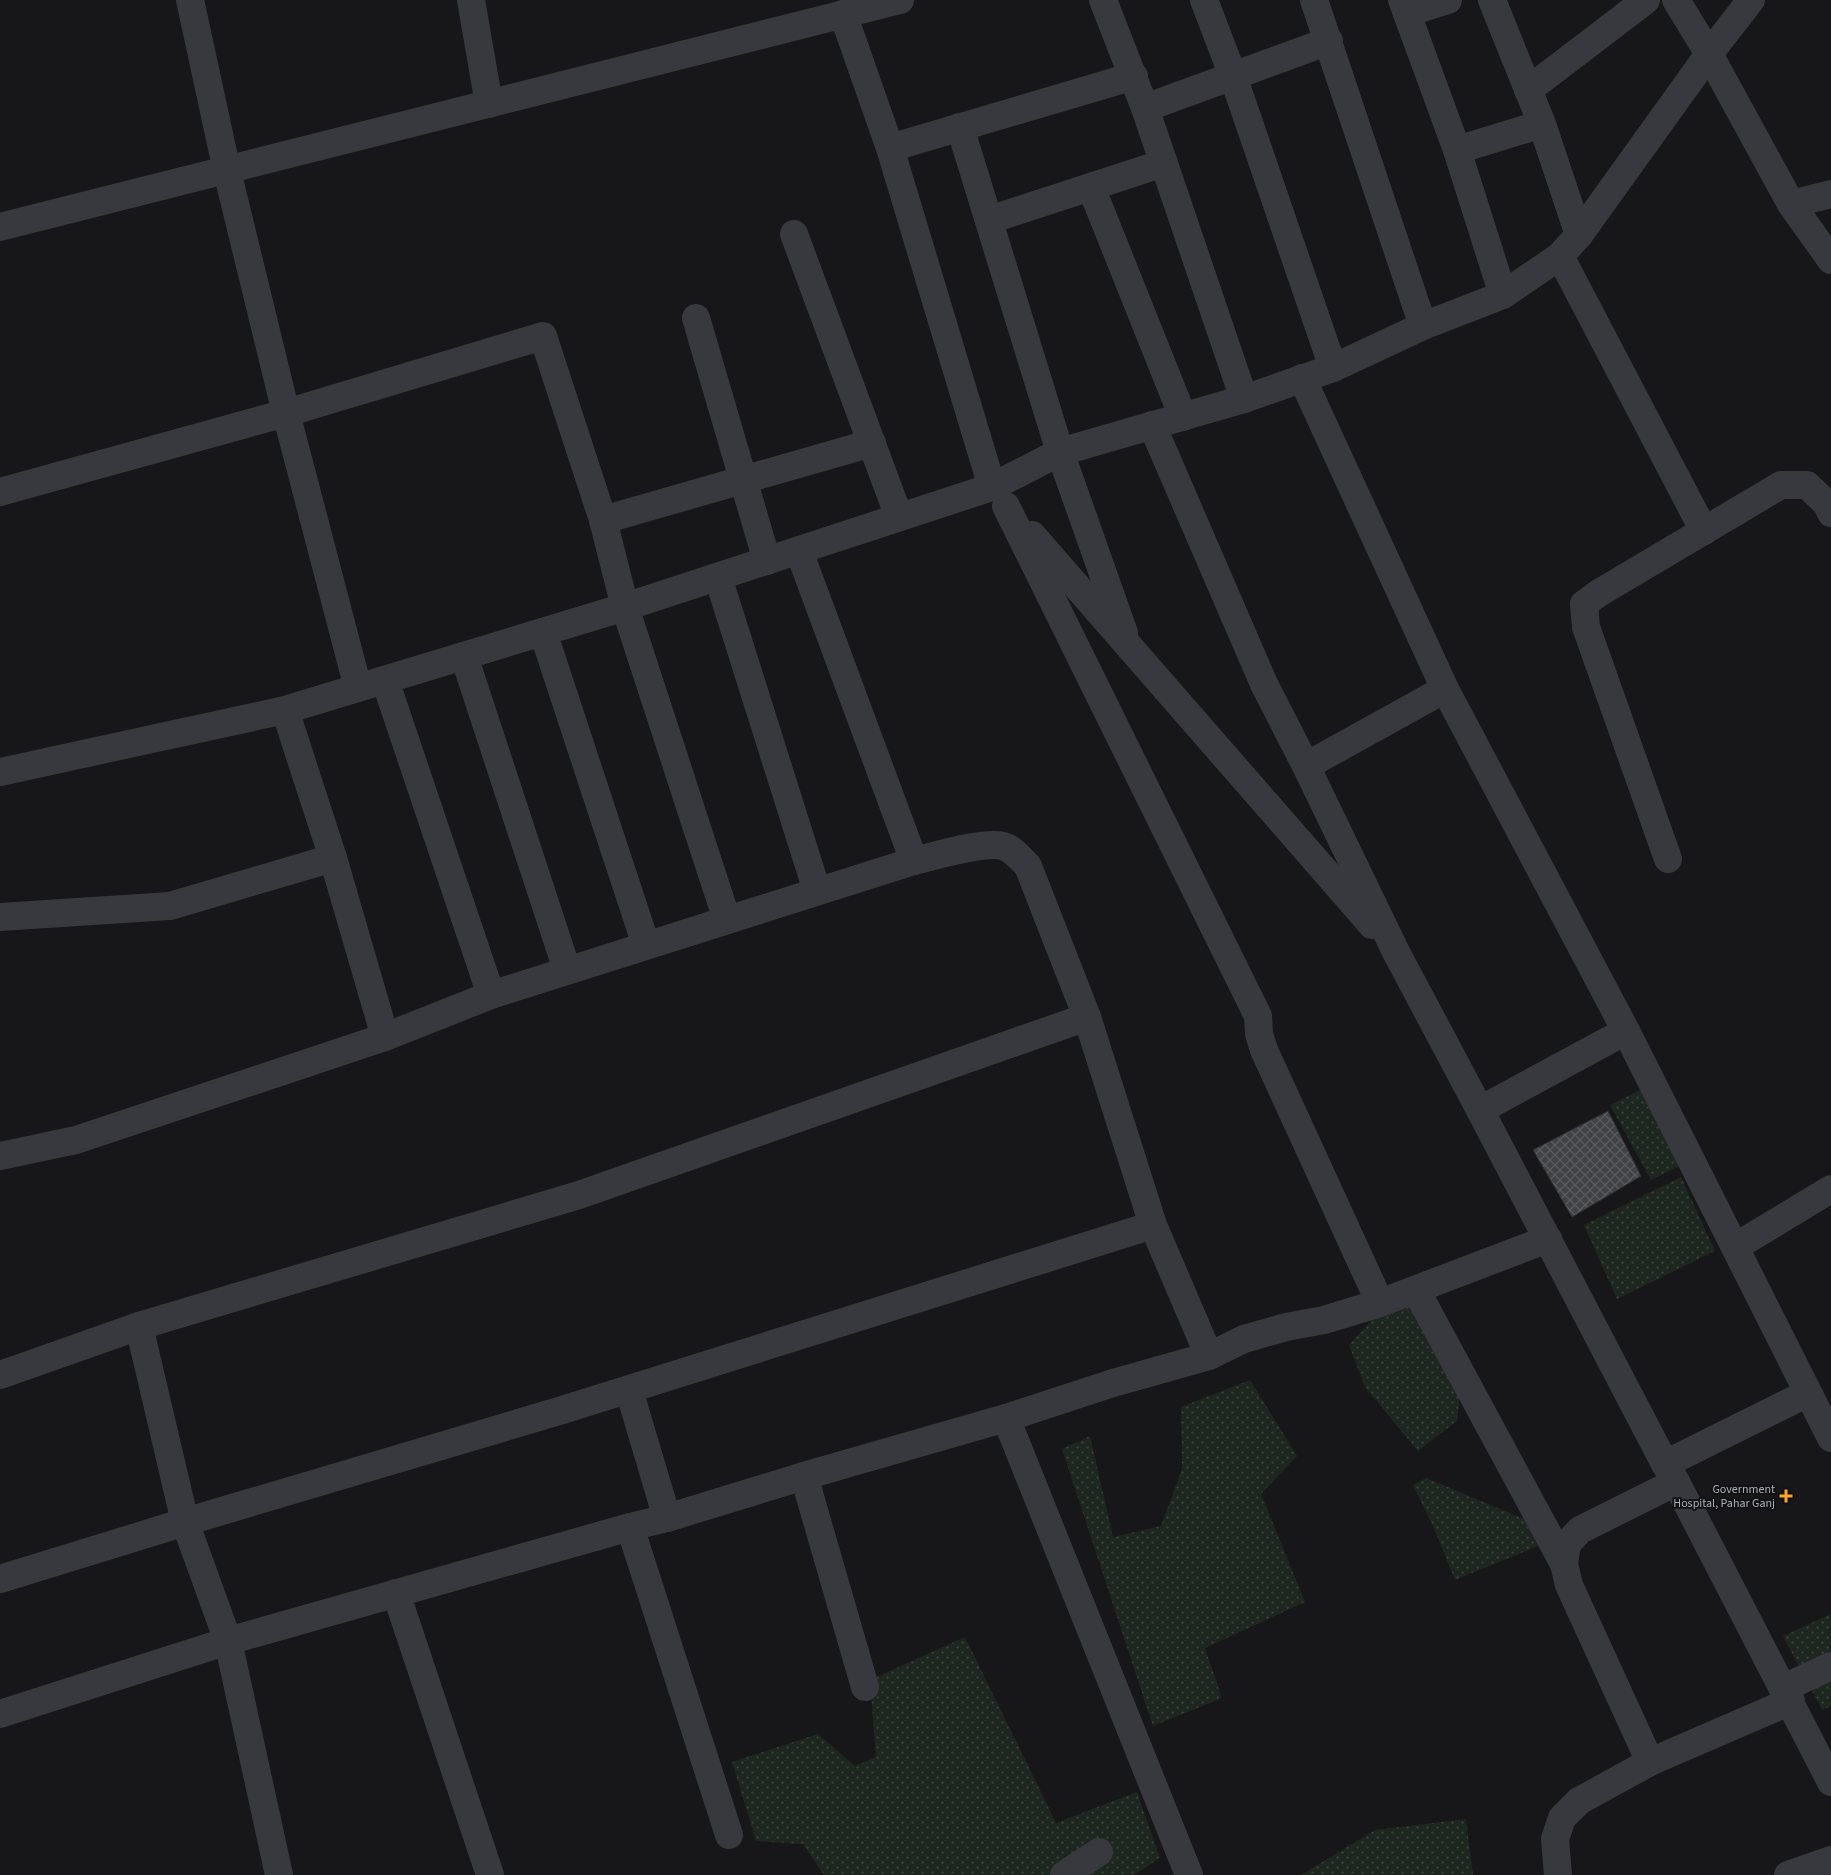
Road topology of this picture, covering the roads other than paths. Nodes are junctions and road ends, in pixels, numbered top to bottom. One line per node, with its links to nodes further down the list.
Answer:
1 (190, 0): 26 (street)
2 (471, 0): 19 (street)
3 (900, 0): 13 (street)
4 (1103, 0): 16 (street)
5 (1204, 0): 17 (street)
6 (1314, 0): 14 (street)
7 (1448, 0): 12 (street)
8 (1492, 0): 18 (street)
9 (1646, 0): 18 (street)
10 (1676, 0): 15 (street)
11 (1751, 0): 15 (street)
12 (1404, 7): 24 (street)
13 (843, 14): 19 (street); 23 (street)
14 (1329, 42): 17 (street); 38 (street)
15 (1709, 54): 29 (street); 33 (street)
16 (1134, 76): 20 (street); 22 (street)
17 (1233, 76): 20 (street); 39 (street)
18 (1528, 90): 21 (street)
19 (490, 104): 26 (street)
20 (1145, 108): 25 (street)
21 (1542, 124): 24 (street); 33 (street)
22 (960, 127): 23 (street); 30 (street)
23 (890, 148): 48 (street)
24 (1457, 150): 36 (street)
25 (1164, 163): 27 (street); 41 (street)
26 (227, 171): 31 (street); 42 (street)
27 (1091, 187): 30 (street); 43 (street)
28 (1831, 194): 29 (street)
29 (1791, 204): 35 (street)
30 (988, 220): 46 (street)
31 (0, 227)
32 (794, 234): 45 (street)
33 (1579, 235): 34 (street)
34 (1560, 256): 36 (street); 53 (street)
35 (1831, 260)
36 (1503, 295): 38 (street)
37 (696, 318): 47 (street)
38 (1423, 326): 39 (street)
39 (1333, 368): 40 (street)
40 (1302, 378): 41 (street); 63 (street)
41 (1244, 399): 43 (street)
42 (286, 413): 49 (street); 52 (street); 62 (street)
43 (1182, 417): 44 (street)
44 (1152, 425): 46 (street); 65 (street)
45 (872, 443): 47 (street); 51 (street)
46 (1060, 452): 48 (street); 59 (street)
47 (743, 480): 52 (street); 55 (street)
48 (992, 487): 51 (street)
49 (0, 492)
50 (1831, 513): 53 (street)
51 (899, 517): 54 (street)
52 (603, 520): 57 (street)
53 (1704, 531): 68 (street)
54 (799, 551): 55 (street); 69 (street)
55 (767, 561): 56 (street)
56 (718, 577): 57 (street); 70 (street)
57 (625, 607): 58 (street); 72 (street)
58 (543, 632): 60 (street); 73 (street)
59 (1130, 648): 74 (street); 87 (street)
60 (464, 656): 61 (street); 75 (street)
61 (385, 680): 62 (street); 76 (street)
62 (358, 688): 64 (street)
63 (1445, 689): 65 (street); 78 (street)
64 (285, 710): 66 (street); 67 (street)
65 (1306, 766): 74 (street)
66 (0, 772)
67 (333, 858): 71 (street); 79 (street)
68 (1668, 859)
69 (914, 861): 70 (street); 77 (street)
70 (817, 891): 72 (street)
71 (0, 917)
72 (727, 920): 73 (street)
73 (646, 945): 75 (street)
74 (1396, 952): 80 (street)
75 (567, 970): 76 (street)
76 (491, 995): 79 (street)
77 (1087, 1017): 83 (street); 88 (street)
78 (1626, 1031): 80 (street); 85 (street)
79 (385, 1037): 81 (street)
80 (1480, 1110): 84 (street)
81 (0, 1156)
82 (1831, 1190): 85 (street)
83 (1153, 1225): 89 (street); 91 (street)
84 (1548, 1239): 86 (street); 95 (street)
85 (1735, 1247): 92 (street)
86 (1416, 1290): 87 (street); 100 (street)
87 (1380, 1303): 89 (street)
88 (139, 1326): 90 (street); 98 (street)
89 (1209, 1356): 93 (street)
90 (0, 1375)
91 (629, 1390): 97 (street); 98 (street)
92 (1808, 1393): 94 (street); 95 (street)
93 (1006, 1418): 96 (street); 116 (street)
94 (1831, 1438)
95 (1670, 1473): 100 (street); 106 (street)
96 (804, 1476): 97 (street); 105 (street)
97 (667, 1518): 99 (street)
98 (185, 1522): 101 (street); 103 (street)
99 (630, 1527): 102 (street); 110 (street)
100 (1564, 1564): 108 (street)
101 (0, 1579)
102 (396, 1593): 103 (street); 114 (street)
103 (228, 1641): 107 (street); 113 (street)
104 (1831, 1666): 106 (street)
105 (865, 1687)
106 (1787, 1694): 108 (street); 109 (street)
107 (0, 1714)
108 (1650, 1762): 117 (street)
109 (1831, 1782)
110 (729, 1835)
111 (1099, 1852): 115 (street)
112 (1831, 1860): 118 (street)
113 (279, 1875)
114 (490, 1875)
115 (1064, 1875)
116 (1190, 1875)
117 (1558, 1875)
118 (1788, 1875)

